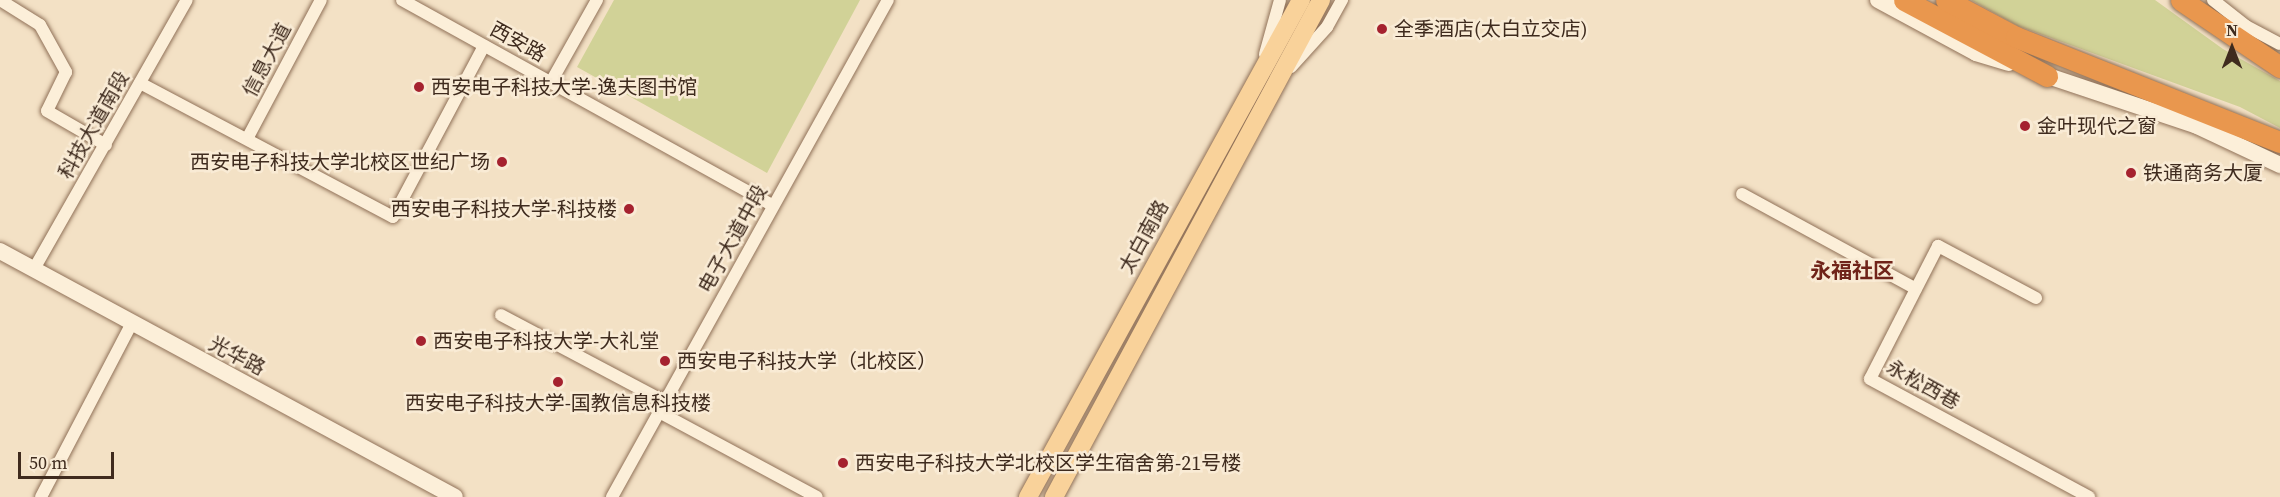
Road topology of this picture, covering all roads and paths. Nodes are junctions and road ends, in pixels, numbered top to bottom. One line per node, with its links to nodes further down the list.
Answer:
1 (0, 0): 25 (street)
2 (187, 0): 22 (street, 科技大道南段)
3 (321, 0): 23 (street, 信息大道)
4 (402, 0): 16 (street, 西安路)
5 (597, 0): 21 (street)
6 (888, 0): 28 (street, 电子大道中段)
7 (1280, 0): 17 (street)
8 (1342, 0): 20 (street)
9 (1878, 0): 19 (street)
10 (1904, 0): 19 (highway)
11 (1946, 0): 24 (highway)
12 (2213, 0): 15 (street)
13 (2183, 1): 18 (highway)
14 (1313, 2): 17 (main road, 太白南路); 20 (main road, 太白南路)
15 (2280, 45)
16 (484, 46): 21 (street, 西安路); 23 (street)
17 (1263, 64): 40 (main road, 太白南路)
18 (2280, 67)
19 (2047, 76): 26 (street)
20 (1282, 77): 41 (main road, 太白南路)
21 (551, 82): 28 (street, 西安路)
22 (140, 83): 23 (street); 25 (street, 科技大道南段)
23 (247, 139)
24 (2280, 142)
25 (106, 145): 30 (street, 科技大道南段)
26 (2280, 165)
27 (1742, 194): 31 (street)
28 (773, 206): 35 (street, 电子大道中段)
29 (0, 251): 30 (street, 光华路)
30 (34, 269): 34 (street, 光华路)
31 (1916, 289): 32 (street, 永松西巷); 42 (street, 永松西巷)
32 (2036, 298)
33 (501, 315): 35 (street)
34 (132, 323): 36 (street); 37 (street, 光华路)
35 (662, 406): 38 (street, 电子大道中段); 39 (street)
36 (41, 497)
37 (455, 497)
38 (612, 497)
39 (817, 497)
40 (1028, 497)
41 (1054, 497)
42 (2090, 497)

